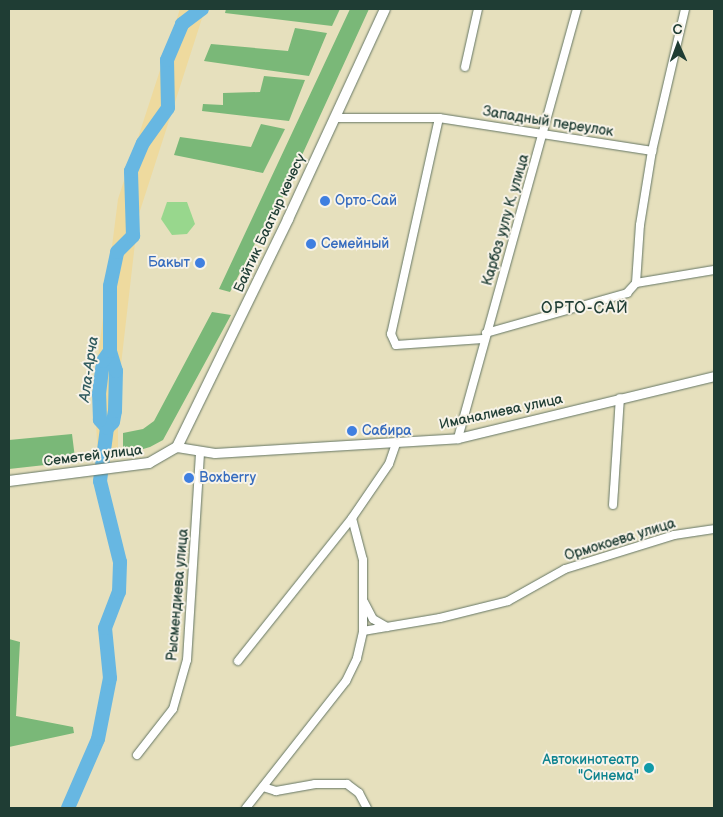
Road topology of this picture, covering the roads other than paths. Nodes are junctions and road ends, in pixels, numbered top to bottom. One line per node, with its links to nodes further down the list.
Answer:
1 (385, 9): 6 (main road, Байтик Баатыр көчөсү)
2 (478, 9): 5 (street)
3 (577, 9): 8 (street, Карбоз уулу К. улица)
4 (685, 9): 9 (street)
5 (465, 67)
6 (335, 118): 7 (street, Западный переулок); 17 (main road, Байтик Баатыр көчөсү)
7 (439, 118): 8 (street, Западный переулок); 12 (street)
8 (544, 135): 9 (street, Западный переулок); 12 (street, Карбоз уулу К. улица)
9 (652, 151): 11 (street)
10 (714, 270): 11 (street)
11 (636, 283): 12 (street)
12 (485, 336): 15 (street, Карбоз уулу К. улица)
13 (714, 376): 14 (street, Иманалиева улица)
14 (620, 398): 15 (street, Иманалиева улица); 20 (street)
15 (458, 438): 16 (street, Иманалиева улица)
16 (396, 444): 18 (street, Иманалиева улица); 21 (street)
17 (176, 447): 18 (street, Иманалиева улица); 19 (main road, Семетей улица)
18 (200, 452): 27 (street, Рысмендиева улица)
19 (9, 481)
20 (613, 505)
21 (352, 518): 23 (street); 26 (street)
22 (714, 529): 24 (street, Ормокоева улица)
23 (363, 600): 24 (street); 25 (street)
24 (387, 627): 25 (street, Ормокоева улица)
25 (363, 631): 28 (street)
26 (238, 661)
27 (137, 755)
28 (263, 787): 29 (street); 30 (street)
29 (246, 808)
30 (367, 808)

